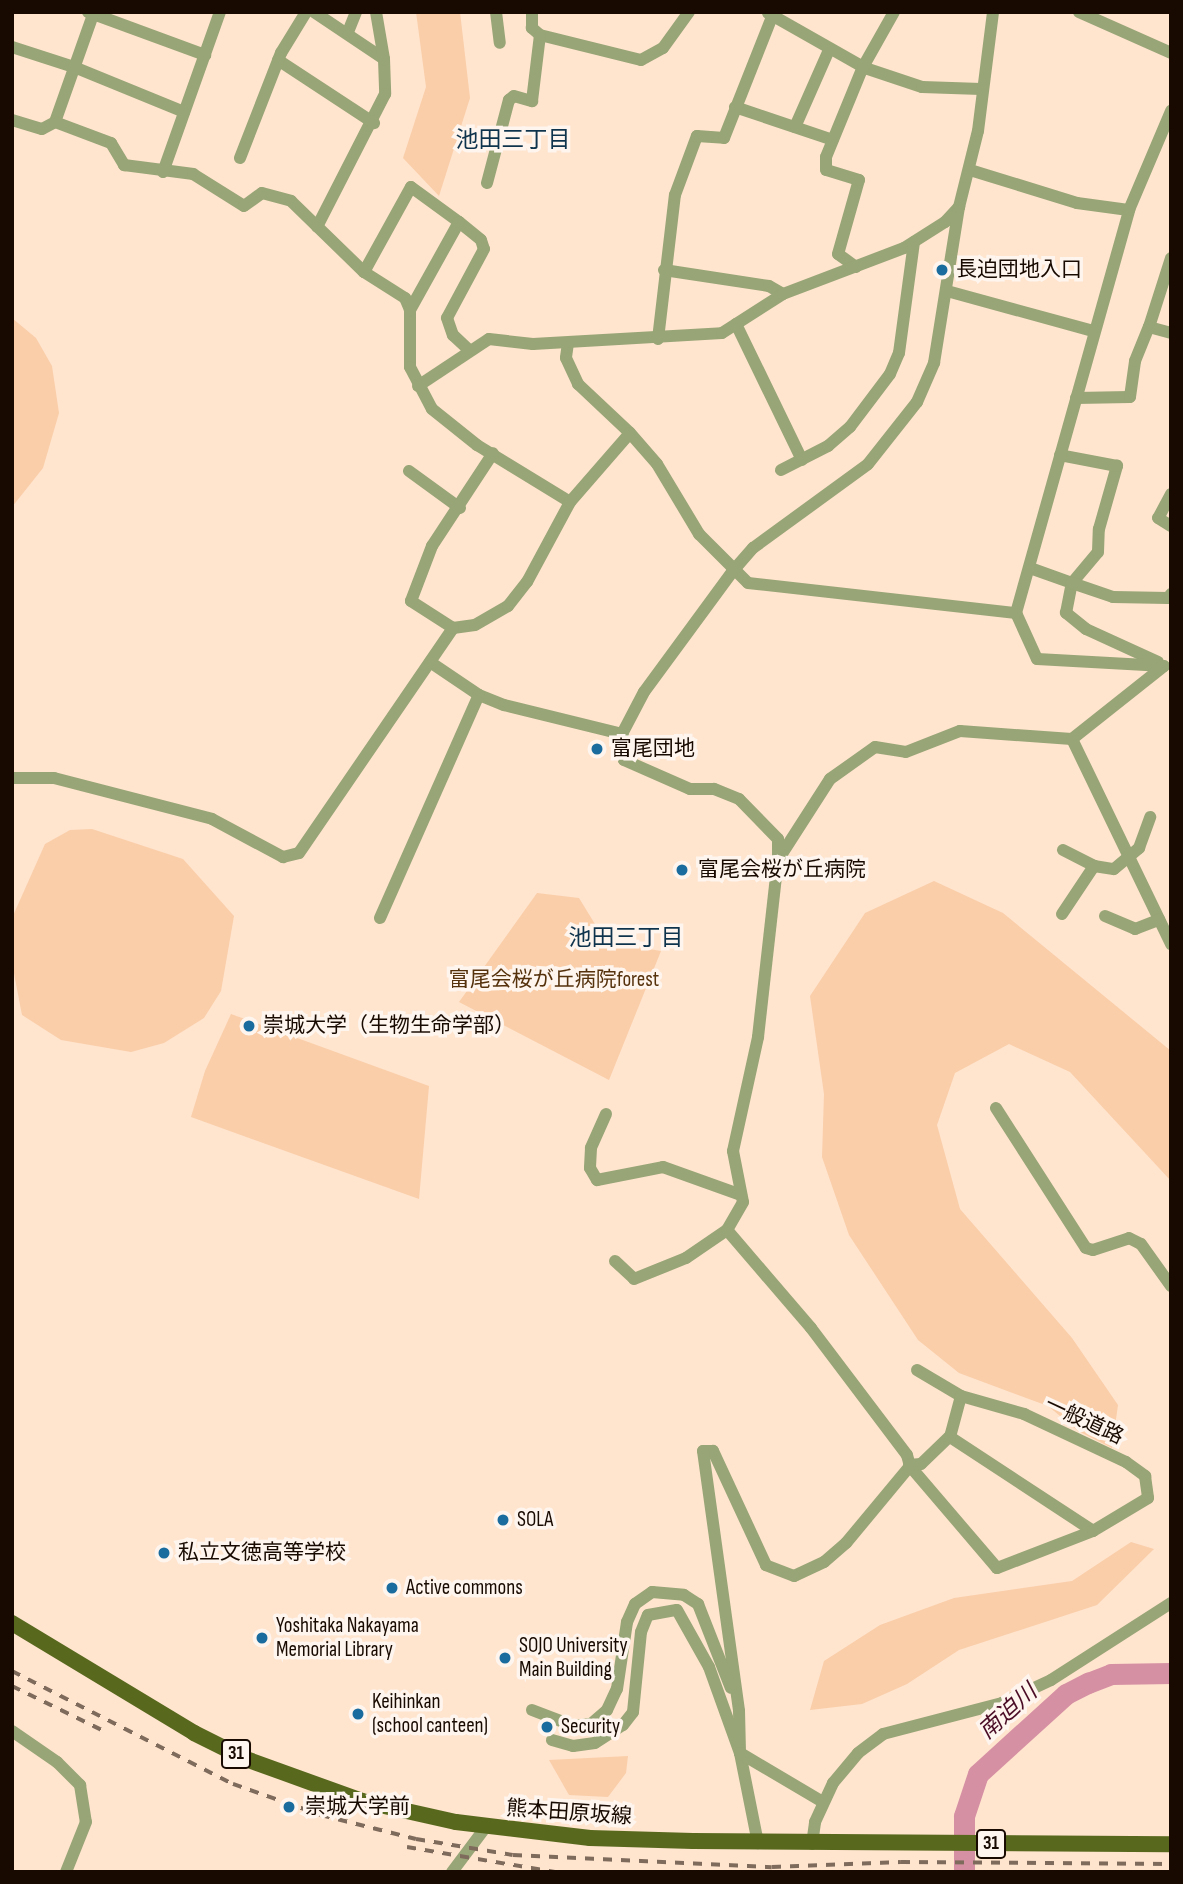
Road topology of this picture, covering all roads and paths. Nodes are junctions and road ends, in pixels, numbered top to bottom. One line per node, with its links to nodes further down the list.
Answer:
1 (220, 12): 20 (street)
2 (306, 12): 22 (street)
3 (314, 12): 14 (street)
4 (356, 12): 14 (street)
5 (376, 12): 21 (street)
6 (496, 12): 16 (street)
7 (532, 12): 15 (street)
8 (689, 12): 15 (street)
9 (894, 12): 24 (street)
10 (993, 12): 25 (street)
11 (1079, 12): 19 (street)
12 (91, 13): 20 (street); 23 (street)
13 (776, 16): 18 (street); 26 (street)
14 (348, 32): 21 (street)
15 (540, 35): 37 (street)
16 (500, 43)
17 (12, 47): 23 (street)
18 (829, 50): 24 (street); 32 (street)
19 (1171, 53)
20 (205, 55): 28 (street)
21 (384, 59): 31 (street)
22 (278, 60): 31 (street); 34 (street)
23 (74, 67): 28 (street); 30 (street)
24 (863, 67): 25 (street); 33 (street)
25 (981, 89): 35 (street)
26 (735, 107): 32 (street); 45 (street)
27 (1171, 111): 39 (street)
28 (184, 112): 36 (street)
29 (12, 120): 30 (street)
30 (55, 121): 36 (street)
31 (374, 124): 41 (street)
32 (795, 127): 33 (street)
33 (833, 140): 44 (street)
34 (240, 158)
35 (970, 170): 38 (street); 39 (street)
36 (163, 172): 41 (street)
37 (487, 183)
38 (959, 207): 42 (street); 47 (street)
39 (1129, 210): 52 (street)
40 (459, 222): 46 (street); 49 (street); 56 (street)
41 (317, 227): 46 (street)
42 (914, 242): 44 (street); 62 (street)
43 (1171, 258): 51 (street)
44 (856, 267): 48 (street)
45 (664, 270): 48 (street); 54 (street)
46 (364, 272): 49 (street)
47 (947, 291): 52 (street); 70 (street)
48 (783, 294): 50 (street)
49 (410, 310): 57 (street)
50 (736, 324): 54 (street); 62 (street)
51 (1149, 327): 53 (street); 58 (street)
52 (1093, 331): 58 (street)
53 (1171, 333)
54 (658, 339): 55 (street)
55 (568, 343): 56 (street); 59 (street)
56 (468, 349): 57 (street)
57 (418, 386): 60 (street)
58 (1076, 398): 61 (street)
59 (630, 433): 66 (street); 70 (street)
60 (493, 453): 66 (street); 67 (street)
61 (1060, 455): 69 (street); 71 (street)
62 (802, 460): 63 (street)
63 (781, 470)
64 (409, 471): 67 (street)
65 (1171, 494): 68 (street)
66 (570, 502): 74 (street)
67 (460, 508): 74 (street)
68 (1171, 526)
69 (1030, 568): 71 (street); 73 (street)
70 (732, 572): 73 (street); 78 (street)
71 (1072, 583): 72 (street); 76 (street)
72 (1171, 594)
73 (1016, 613): 76 (street)
74 (453, 628): 75 (street)
75 (430, 662): 77 (street); 80 (street)
76 (1164, 666): 79 (street)
77 (479, 695): 78 (street); 88 (street)
78 (622, 734): 84 (street)
79 (1072, 739): 83 (street); 84 (street)
80 (12, 778)
81 (1150, 817): 83 (street)
82 (1063, 850): 85 (street)
83 (1127, 857): 85 (street); 89 (street)
84 (778, 860): 93 (street)
85 (1094, 866): 86 (street)
86 (1062, 914)
87 (1105, 916): 89 (street)
88 (380, 918)
89 (1158, 920): 90 (street)
90 (1171, 944)
91 (996, 1108): 96 (street)
92 (606, 1114): 93 (street)
93 (741, 1195): 94 (street)
94 (727, 1230): 95 (street); 100 (street)
95 (615, 1261)
96 (1171, 1286)
97 (917, 1370): 98 (street)
98 (961, 1396): 99 (street); 101 (street, 一般道路)
99 (950, 1437): 100 (street); 101 (street)
100 (909, 1465): 101 (street, 一般道路); 105 (street)
101 (1093, 1531)
102 (1171, 1603): 109 (street)
103 (12, 1623): 110 (main road, 熊本田原坂線 / 31)
104 (532, 1710): 105 (street)
105 (739, 1711): 108 (street)
106 (12, 1731): 114 (street)
107 (552, 1740): 108 (street)
108 (740, 1753): 109 (street); 111 (street)
109 (824, 1802): 113 (street)
110 (485, 1828): 111 (main road, 熊本田原坂線 / 31); 115 (street)
111 (758, 1843): 113 (main road, 熊本田原坂線 / 31)
112 (1171, 1843): 113 (main road, 熊本田原坂線 / 31)
113 (812, 1844)
114 (66, 1872)
115 (452, 1872)

